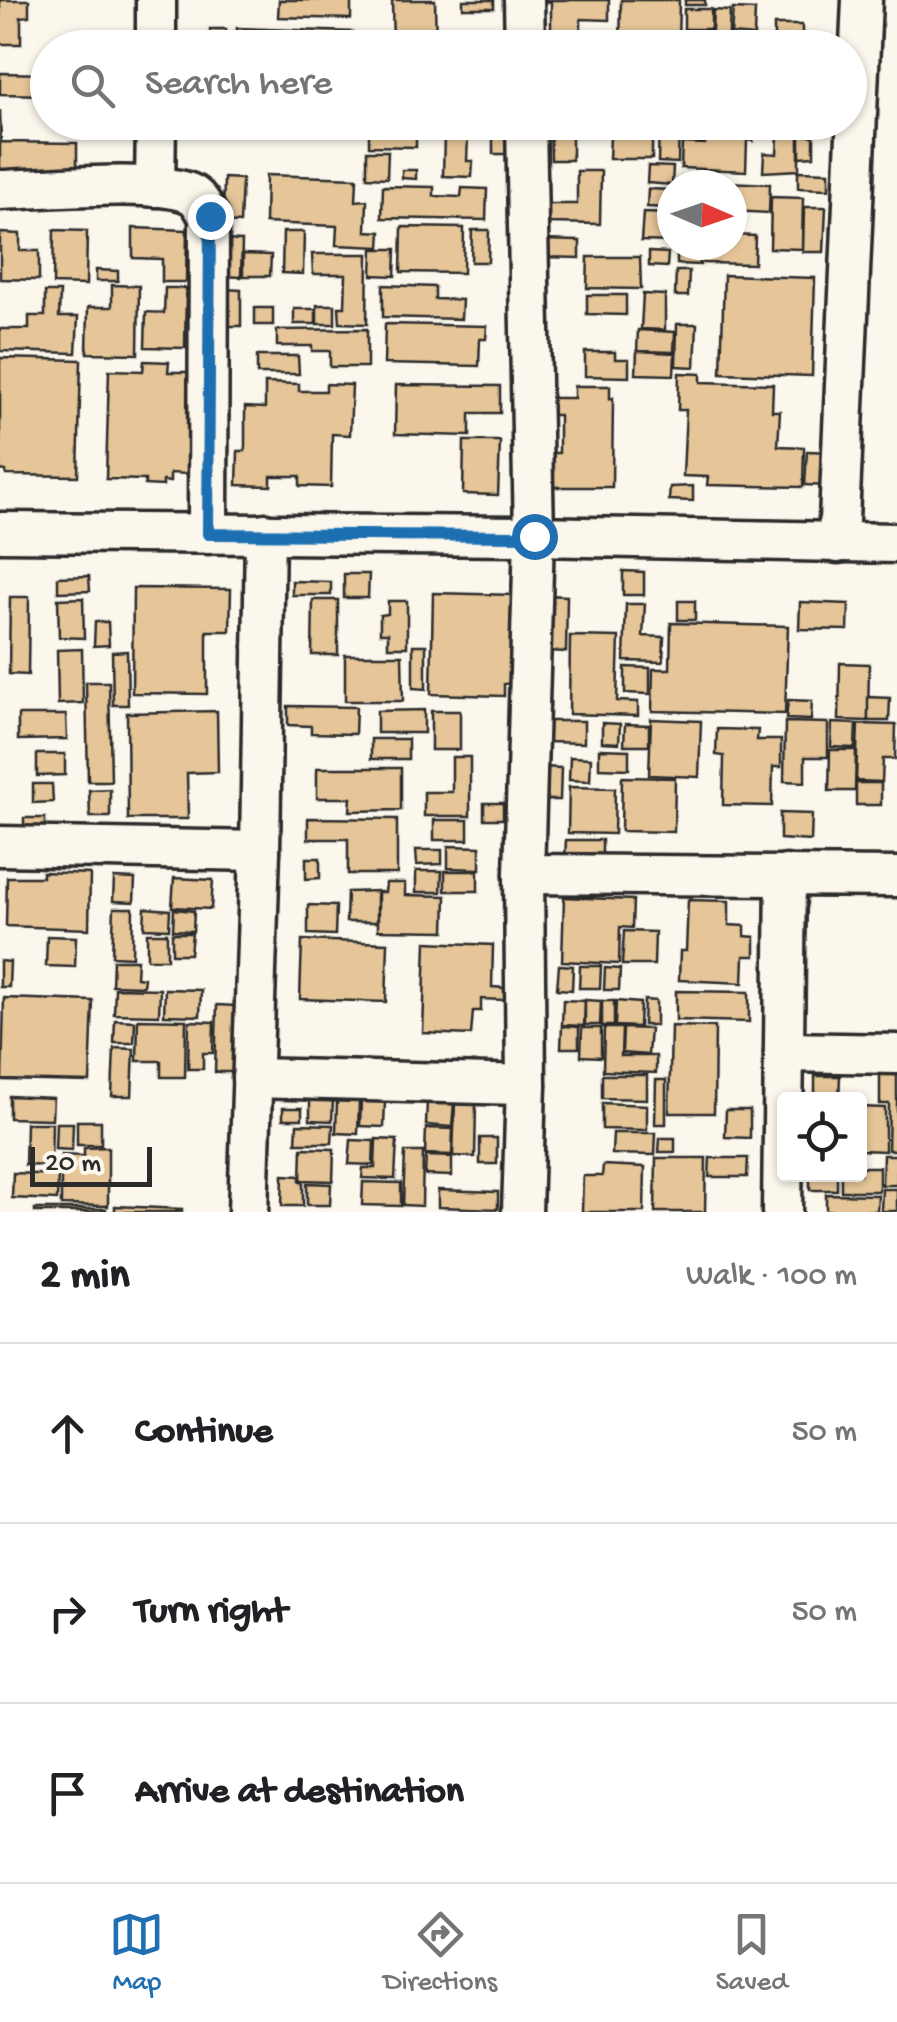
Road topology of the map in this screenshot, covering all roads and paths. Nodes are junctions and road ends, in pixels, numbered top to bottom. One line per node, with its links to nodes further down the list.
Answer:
1 (156, 0): 4 (street)
2 (524, 0): 5 (street)
3 (862, 0): 6 (street)
4 (156, 30)
5 (525, 30)
6 (861, 30)
7 (156, 140): 10 (street)
8 (526, 140): 15 (street)
9 (856, 140): 16 (street)
10 (155, 187): 11 (street); 13 (street)
11 (0, 190)
12 (0, 532): 13 (street)
13 (208, 534): 14 (street)
14 (264, 534): 15 (street); 19 (street)
15 (534, 536): 16 (street); 20 (street)
16 (838, 543): 17 (street)
17 (897, 543)
18 (0, 846): 19 (street)
19 (260, 852): 25 (street)
20 (524, 874): 21 (street); 26 (street)
21 (786, 875): 22 (street); 23 (street)
22 (897, 878)
23 (784, 1052): 24 (street); 29 (street)
24 (897, 1054)
25 (252, 1078): 26 (street); 27 (street)
26 (526, 1085): 28 (street)
27 (248, 1212)
28 (522, 1212)
29 (782, 1212)

